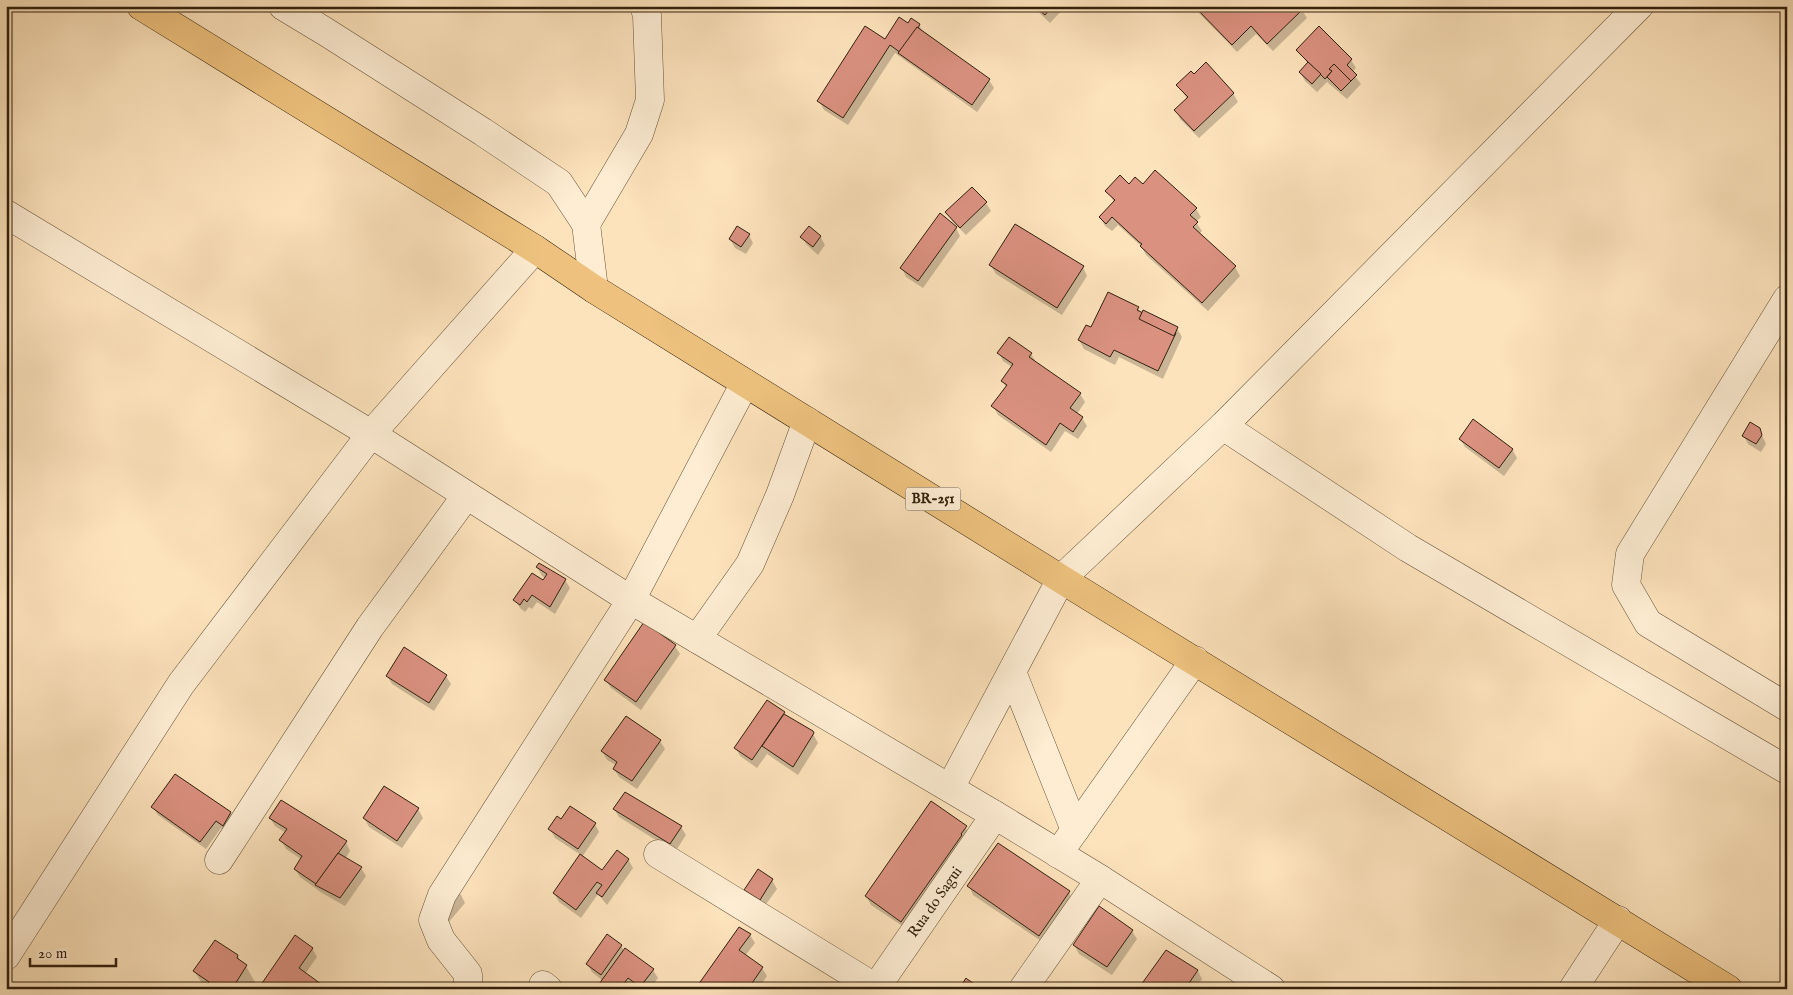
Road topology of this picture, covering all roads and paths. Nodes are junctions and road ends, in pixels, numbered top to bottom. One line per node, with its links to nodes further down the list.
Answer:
1 (141, 6): 7 (main road, BR-251)
2 (283, 6): 6 (street)
3 (644, 6): 6 (street)
4 (1639, 6): 12 (street)
5 (6, 214): 13 (street)
6 (586, 224): 8 (street)
7 (535, 249): 8 (main road, BR-251); 13 (street)
8 (594, 289): 10 (main road, BR-251)
9 (1787, 299): 20 (street)
10 (745, 383): 11 (main road, BR-251); 16 (street)
11 (807, 421): 15 (main road, BR-251); 17 (street)
12 (1223, 426): 15 (street); 21 (street)
13 (371, 434): 14 (street); 30 (street)
14 (466, 496): 16 (street); 27 (street)
15 (1061, 579): 18 (main road, BR-251); 19 (street)
16 (630, 600): 17 (street); 33 (street)
17 (697, 639): 22 (street)
18 (1196, 660): 24 (street); 29 (main road, BR-251)
19 (1012, 672): 22 (street); 24 (street)
20 (1787, 707)
21 (1787, 770)
22 (950, 788): 23 (street)
23 (995, 815): 26 (street); 32 (street, Rua do Sagui)
24 (1075, 830): 26 (street)
25 (658, 854): 32 (street)
26 (1058, 854): 28 (street)
27 (219, 860)
28 (1100, 879): 34 (street); 35 (street)
29 (1618, 920): 31 (main road, BR-251); 36 (street)
30 (6, 956)
31 (1720, 987)
32 (876, 988)
33 (468, 989)
34 (1024, 989)
35 (1271, 989)
36 (1573, 989)

